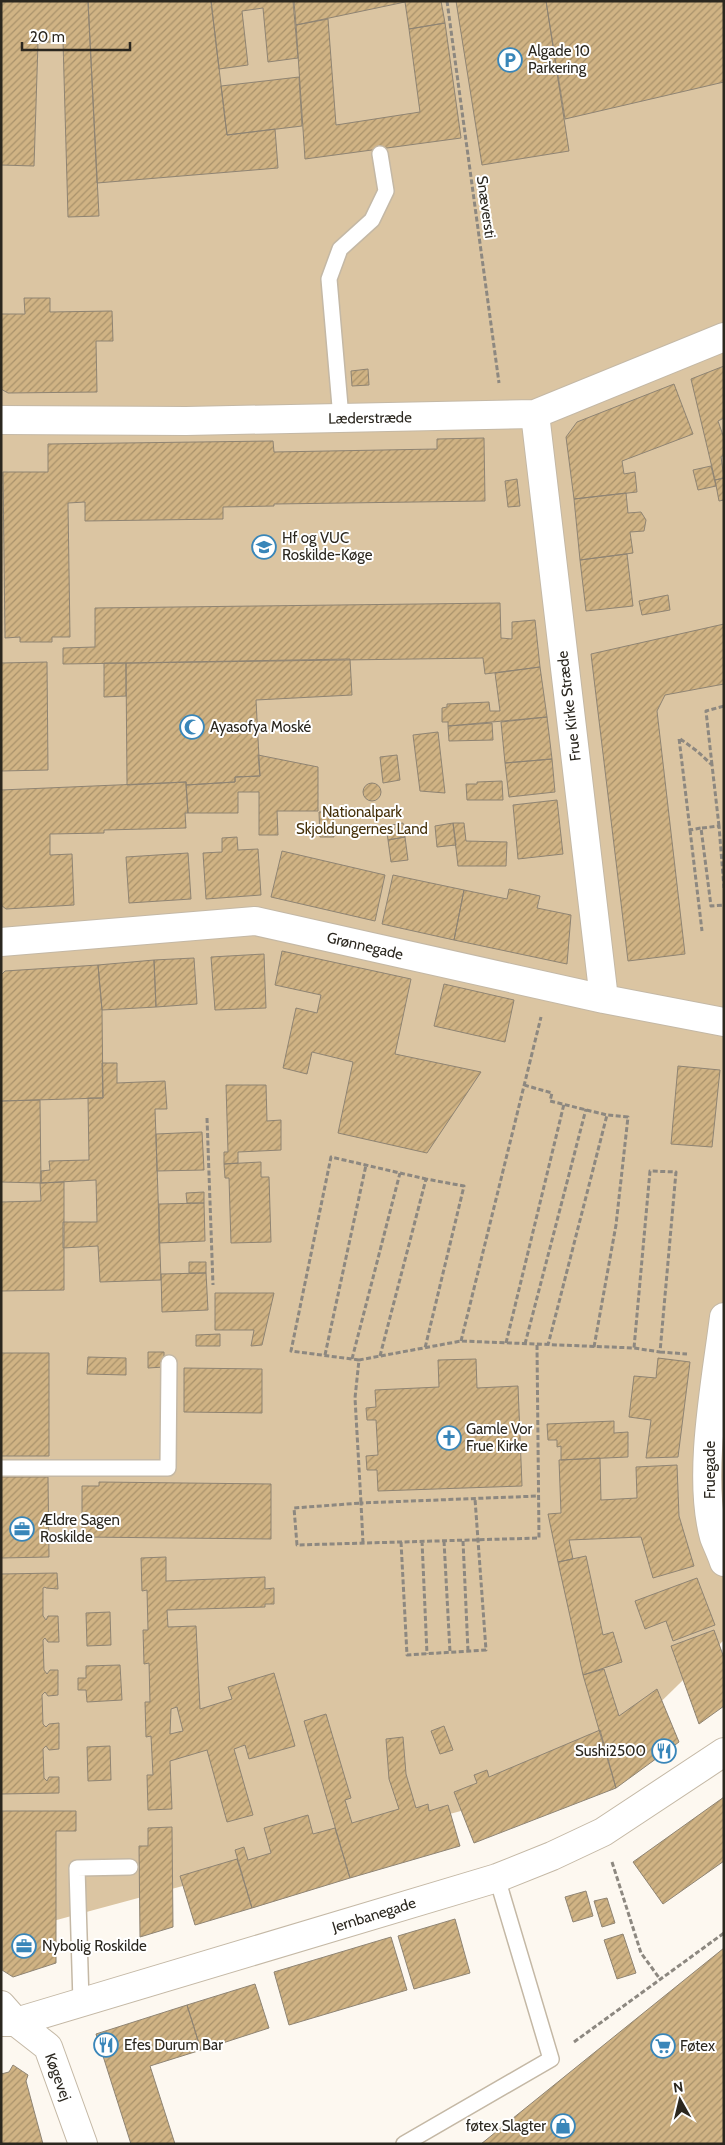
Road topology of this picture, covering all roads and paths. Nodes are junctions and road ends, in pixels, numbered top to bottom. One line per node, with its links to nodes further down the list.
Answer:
1 (447, 1): 5 (path, Snæversti)
2 (380, 154): 6 (lane)
3 (724, 337): 4 (street, Læderstræde)
4 (535, 414): 5 (street, Læderstræde); 19 (street, Frue Kirke Stræde)
5 (503, 416): 6 (street, Læderstræde)
6 (341, 418): 7 (street, Læderstræde)
7 (1, 420)
8 (724, 706): 9 (path)
9 (712, 766): 10 (path); 12 (path)
10 (719, 826): 11 (path); 13 (path)
11 (701, 828): 12 (path); 15 (path)
12 (690, 830): 16 (path)
13 (722, 843): 14 (path)
14 (724, 888)
15 (724, 905)
16 (702, 931)
17 (1, 942): 18 (street, Grønnegade)
18 (548, 987): 19 (street, Grønnegade); 21 (path)
19 (604, 999): 20 (street, Grønnegade)
20 (724, 1022)
21 (524, 1085): 22 (path); 31 (path)
22 (564, 1104): 23 (path); 32 (path)
23 (586, 1109): 24 (path); 33 (path)
24 (607, 1115): 35 (path); 36 (path)
25 (207, 1118): 29 (path)
26 (366, 1165): 27 (path); 39 (path); 39 (path)
27 (400, 1173): 28 (path); 41 (path)
28 (426, 1179): 37 (path); 40 (path)
29 (213, 1285)
30 (724, 1317): 54 (street, Fruegade)
31 (461, 1341): 32 (path); 37 (path)
32 (506, 1343): 33 (path)
33 (525, 1344): 34 (path)
34 (537, 1344): 35 (path); 45 (path)
35 (548, 1345): 36 (path)
36 (594, 1347): 38 (path)
37 (425, 1348): 40 (path)
38 (634, 1348): 38 (path)
39 (325, 1356): 41 (path)
40 (380, 1356): 42 (path)
41 (352, 1359): 42 (path)
42 (360, 1360): 47 (path)
43 (169, 1363): 44 (lane)
44 (1, 1468)
45 (538, 1496): 46 (path); 48 (path)
46 (476, 1499): 47 (path); 48 (path)
47 (361, 1503): 53 (path); 53 (path)
48 (477, 1540): 50 (path); 55 (path)
49 (444, 1541): 50 (path); 52 (path); 56 (path)
50 (463, 1541): 55 (path)
51 (401, 1542): 52 (path); 53 (path); 57 (path)
52 (422, 1542): 57 (path)
53 (364, 1543)
54 (724, 1562)
55 (468, 1651): 56 (path)
56 (450, 1652): 57 (path)
57 (427, 1654)
58 (724, 1752): 59 (street, Jernbanegade)
59 (603, 1832): 61 (street, Jernbanegade); 63 (path)
60 (130, 1867): 64 (lane)
61 (497, 1878): 64 (street, Jernbanegade); 66 (lane)
62 (724, 1933): 63 (path)
63 (660, 1978): 66 (path)
64 (81, 2002): 65 (street, Jernbanegade)
65 (6, 2016): 67 (street, Køgevej)
66 (552, 2059): 68 (lane)
67 (83, 2144)
68 (404, 2144)

